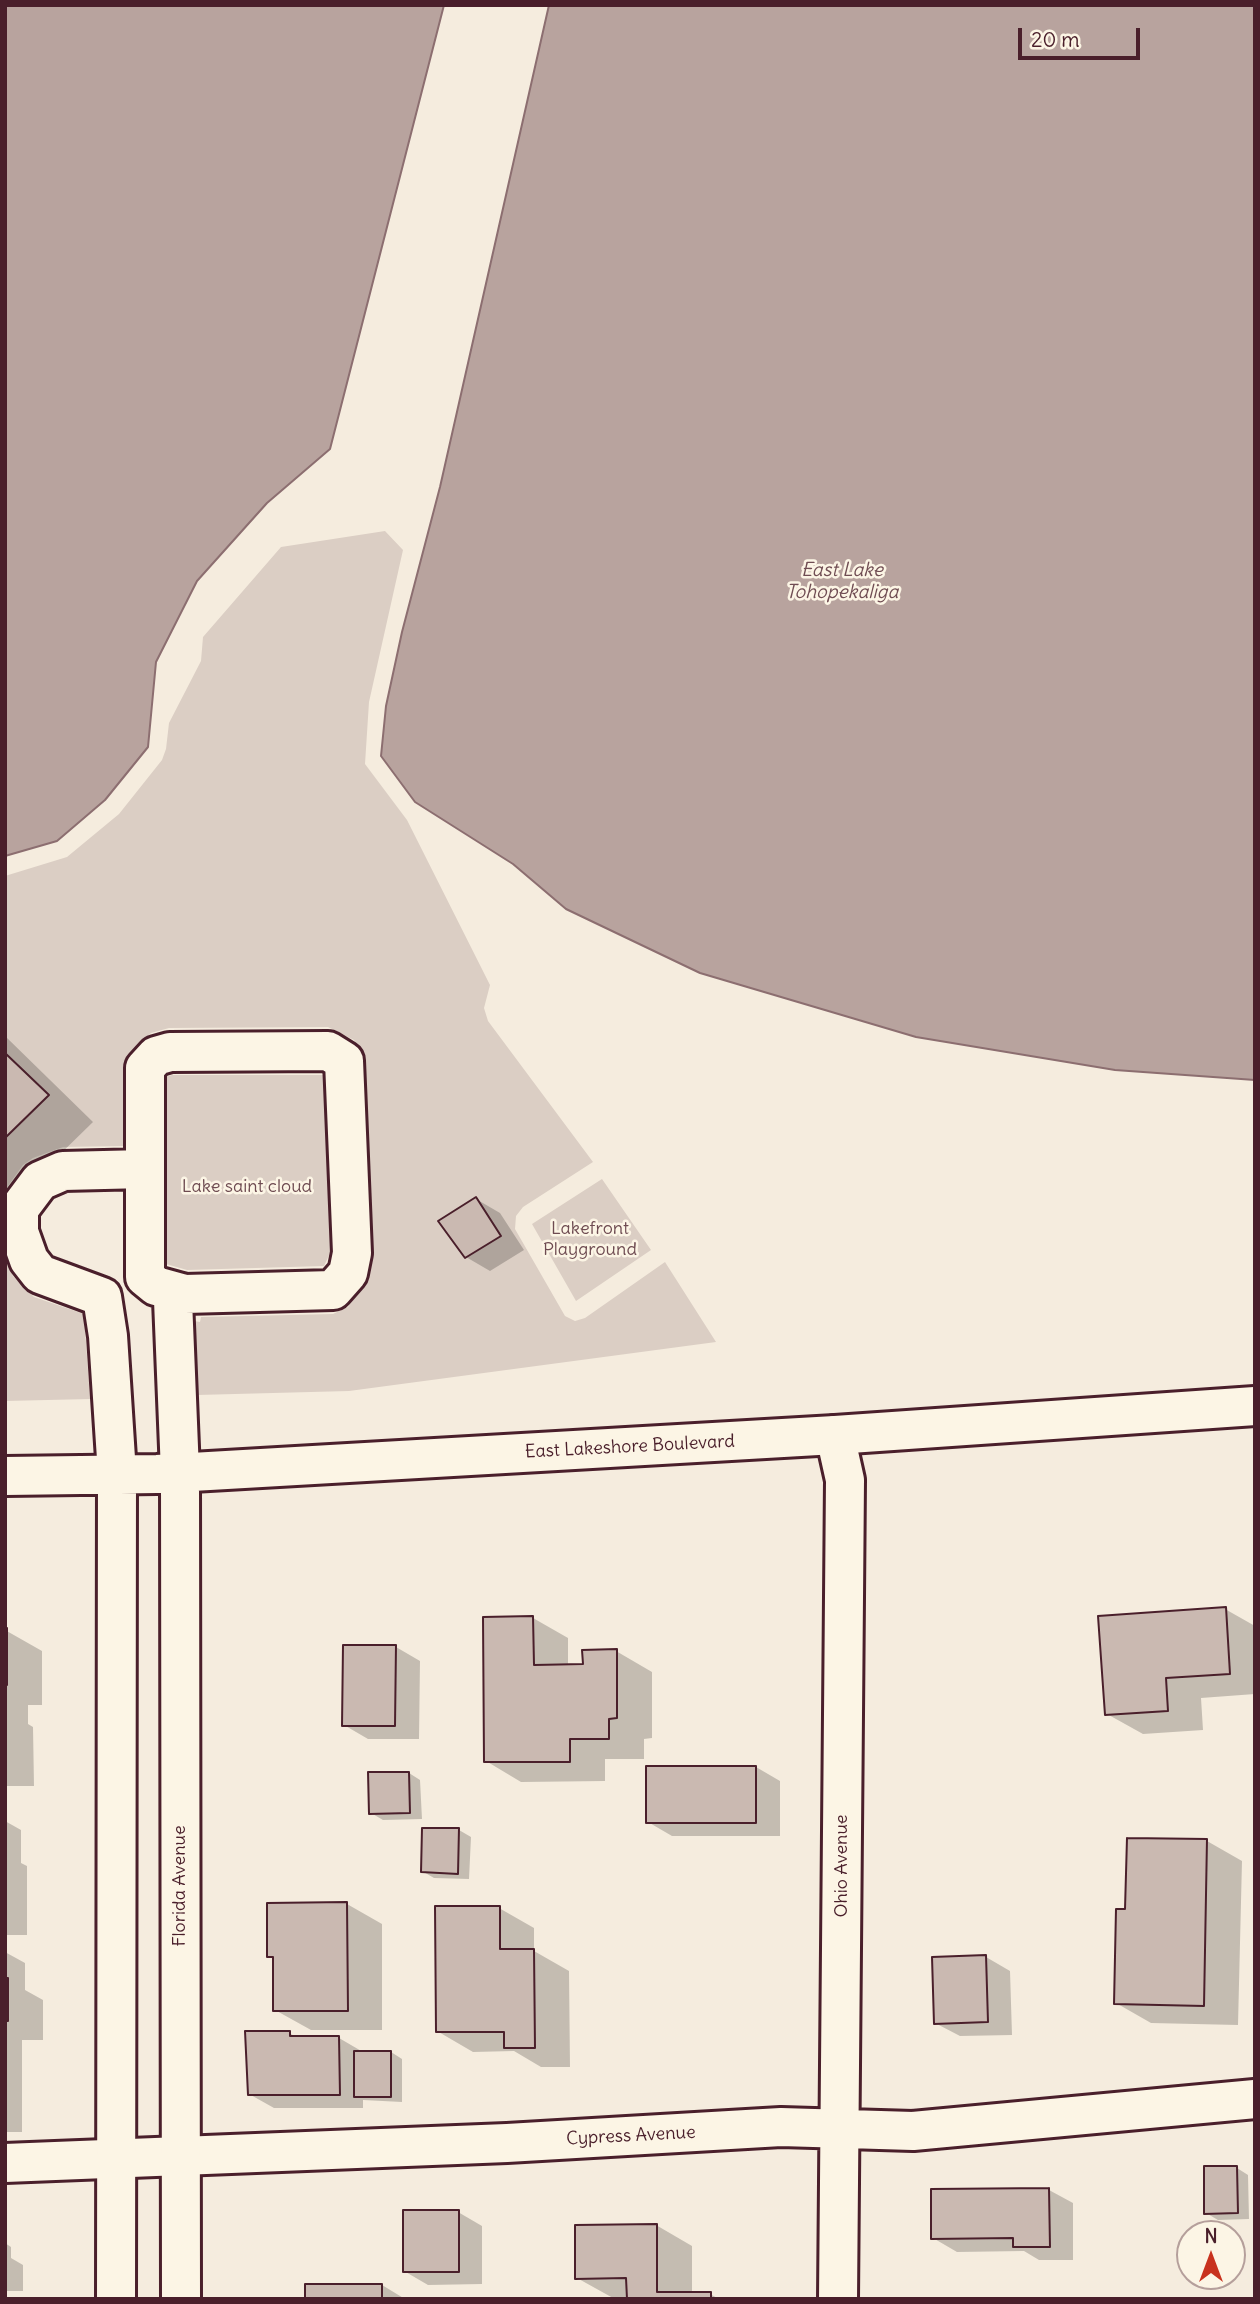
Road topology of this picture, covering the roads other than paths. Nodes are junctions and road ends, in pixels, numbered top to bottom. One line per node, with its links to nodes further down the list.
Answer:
1 (145, 1169): 2 (street); 3 (street); 4 (street)
2 (145, 1277): 3 (street); 4 (street)
3 (185, 1294): 7 (street, Florida Avenue)
4 (102, 1297): 8 (street)
5 (1255, 1406): 6 (street, East Lakeshore Boulevard)
6 (835, 1435): 7 (street, East Lakeshore Boulevard); 11 (street, Ohio Avenue)
7 (180, 1472): 8 (street, East Lakeshore Boulevard); 12 (street, Florida Avenue)
8 (117, 1474): 9 (street, East Lakeshore Boulevard); 13 (street)
9 (5, 1476)
10 (1255, 2099): 11 (street, Cypress Avenue)
11 (841, 2128): 12 (street, Cypress Avenue); 17 (street, Ohio Avenue)
12 (181, 2157): 13 (street, Cypress Avenue); 16 (street, Florida Avenue)
13 (117, 2159): 14 (street, Cypress Avenue); 15 (street)
14 (5, 2163)
15 (116, 2299)
16 (181, 2299)
17 (838, 2299)

